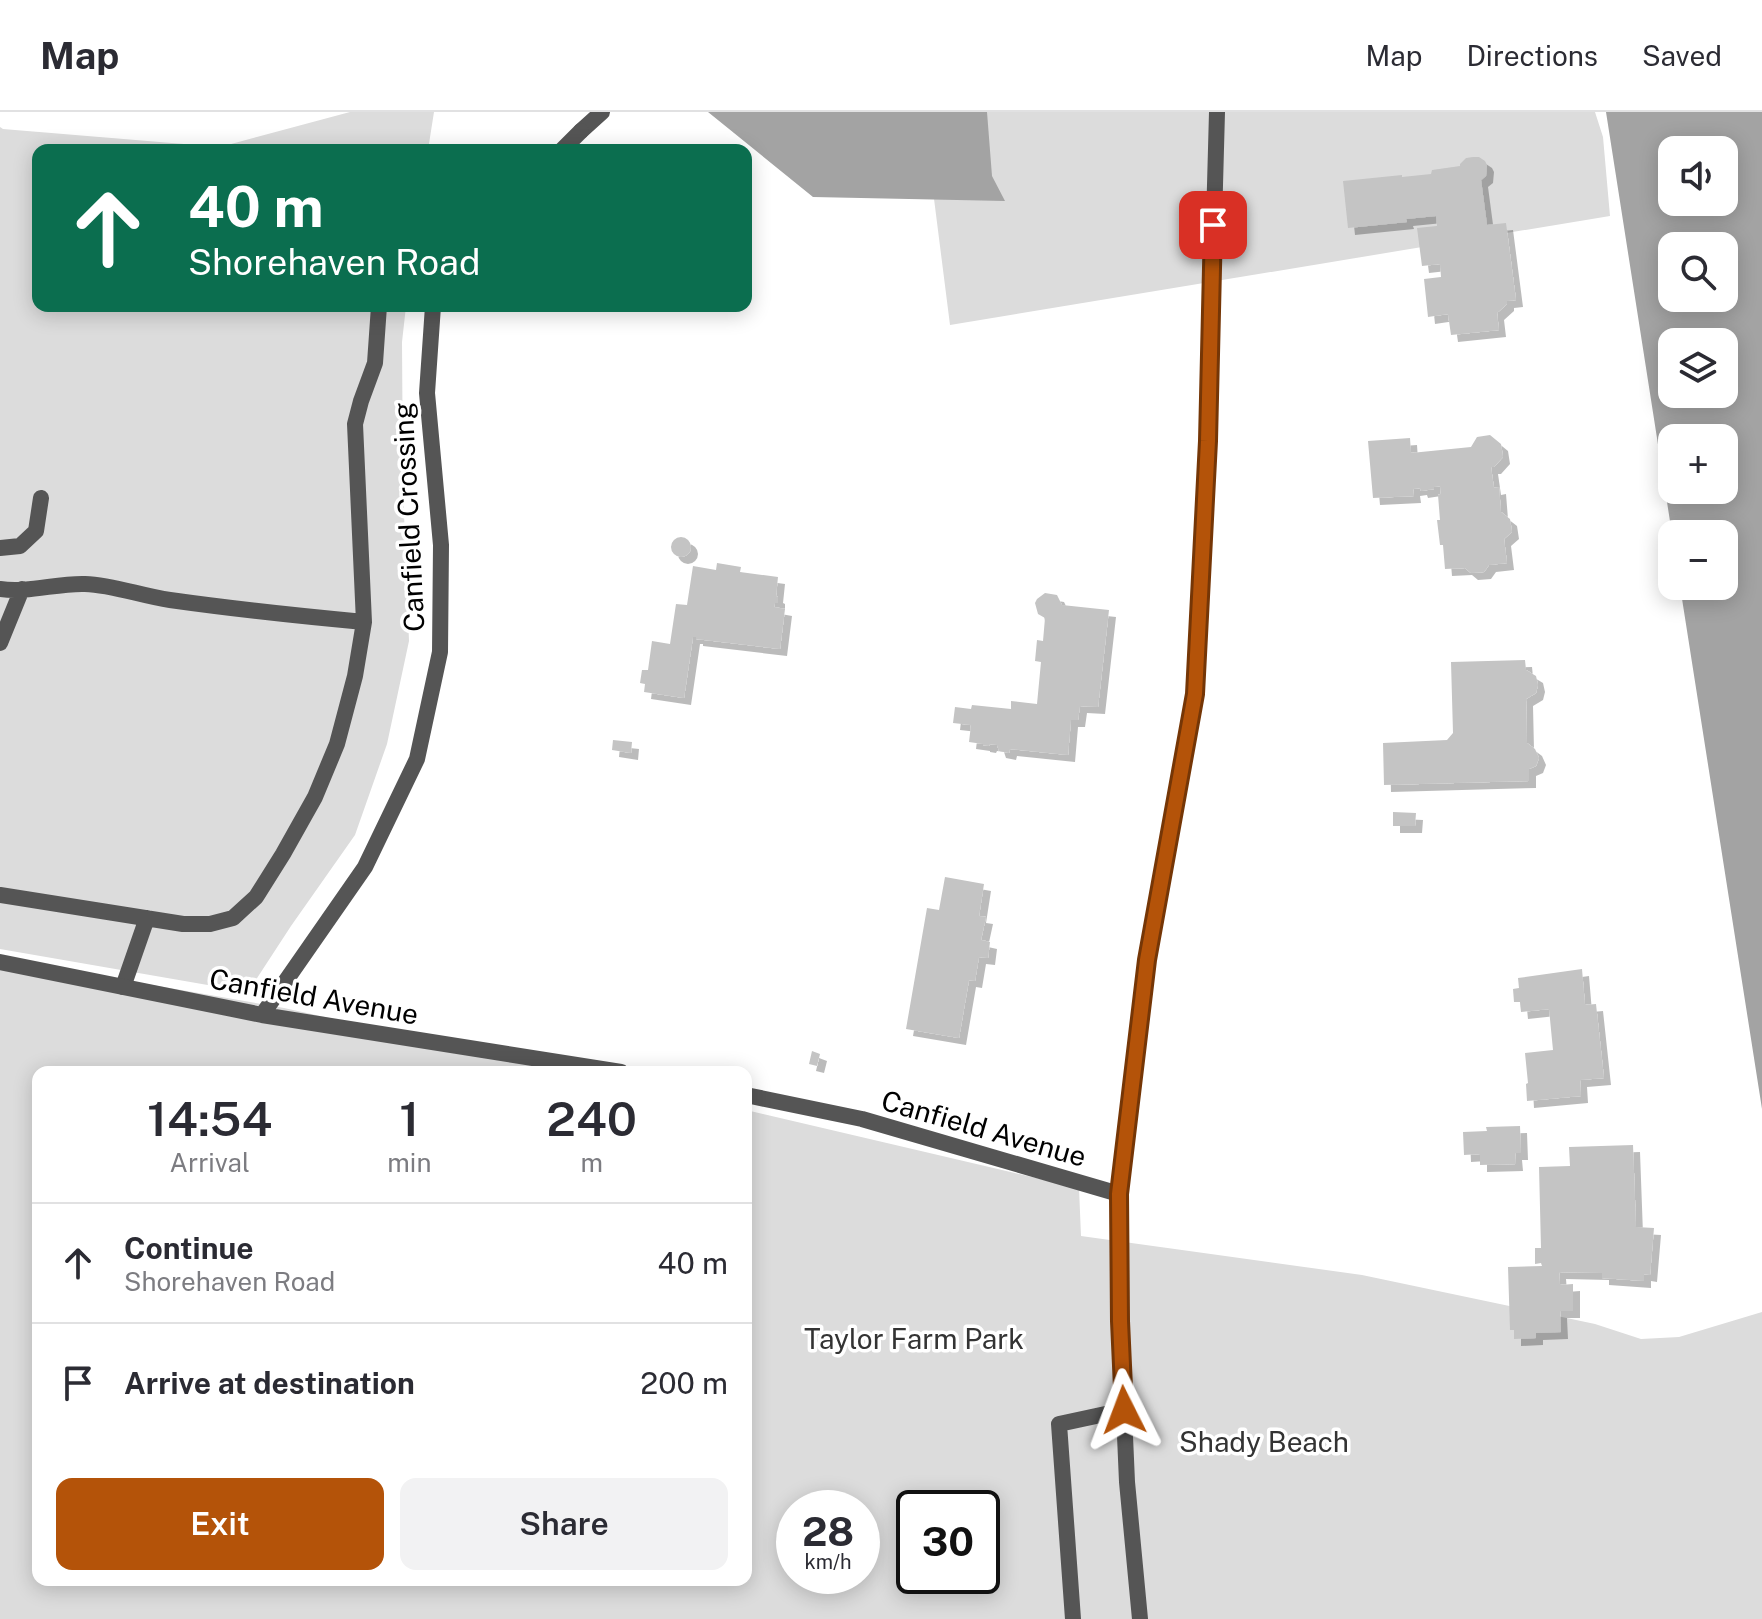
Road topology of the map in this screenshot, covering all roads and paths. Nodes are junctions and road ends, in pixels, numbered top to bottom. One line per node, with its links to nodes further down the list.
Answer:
1 (602, 112): 3 (street)
2 (1217, 112): 19 (street)
3 (568, 144)
4 (379, 312): 10 (street)
5 (433, 312): 16 (street, Canfield Crossing)
6 (41, 498): 7 (street)
7 (0, 548)
8 (0, 589): 9 (street)
9 (22, 589): 10 (street); 11 (street)
10 (364, 622): 13 (street)
11 (0, 643)
12 (0, 895): 13 (street)
13 (147, 918): 15 (street)
14 (0, 962): 15 (street, Canfield Avenue)
15 (123, 987): 16 (street, Canfield Avenue)
16 (262, 1015): 17 (street, Canfield Avenue)
17 (583, 1066)
18 (752, 1096): 19 (street, Canfield Avenue)
19 (1119, 1194): 20 (street)
20 (1124, 1410): 21 (street); 22 (street)
21 (1073, 1619)
22 (1140, 1619)

